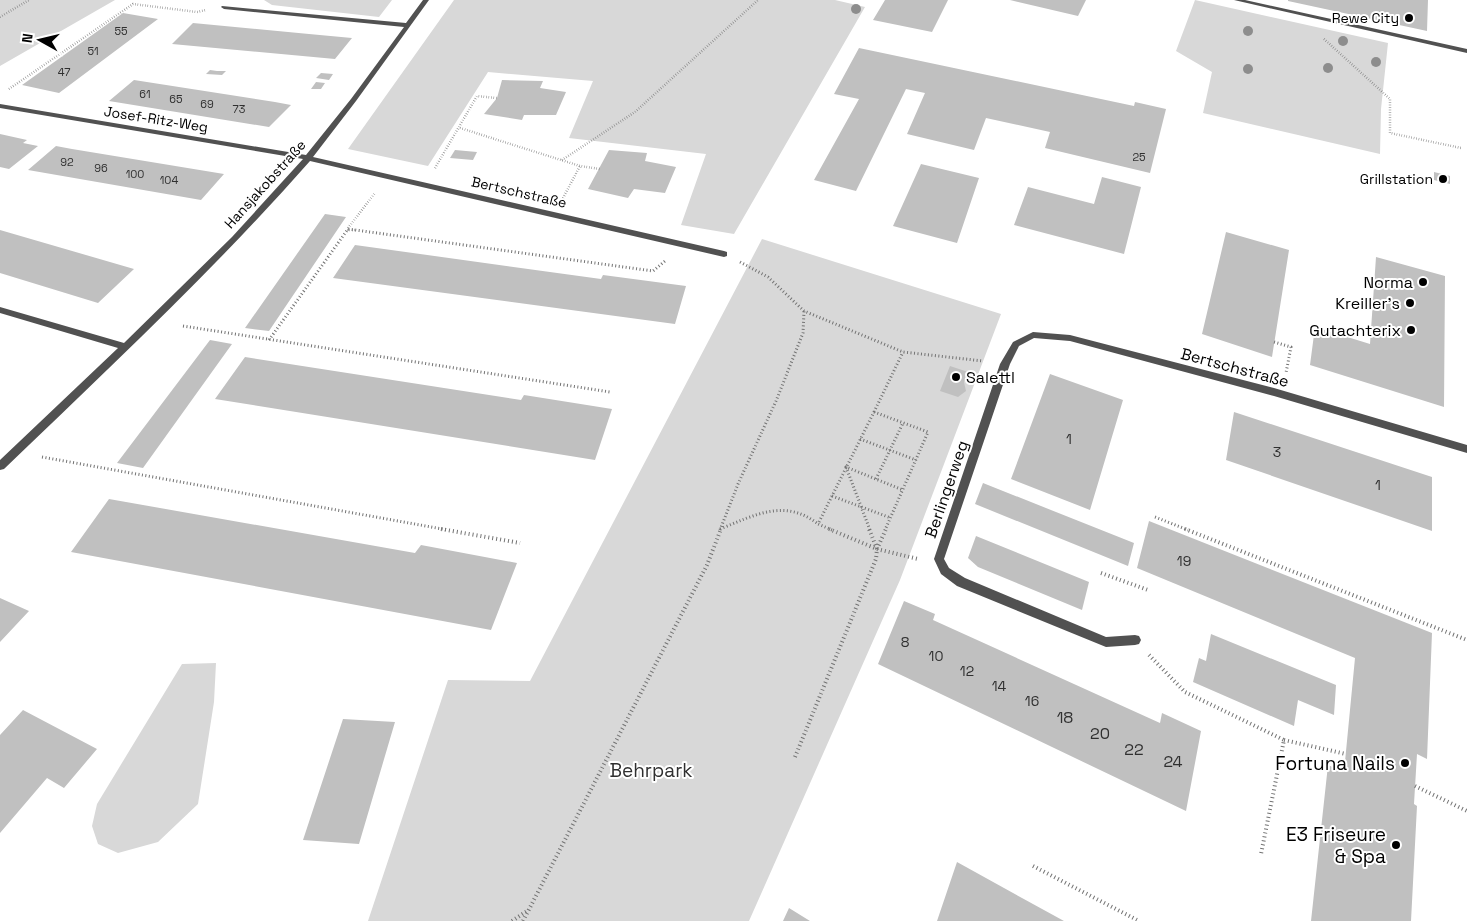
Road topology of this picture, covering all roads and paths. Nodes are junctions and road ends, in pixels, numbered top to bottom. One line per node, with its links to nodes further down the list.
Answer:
1 (29, 0): 6 (path)
2 (426, 0): 7 (street, Hansjakobstraße)
3 (758, 0): 16 (path)
4 (1237, 0): 9 (street)
5 (224, 7): 7 (street); 10 (path)
6 (0, 17)
7 (408, 25): 15 (street, Hansjakobstraße)
8 (1324, 39): 14 (path)
9 (1467, 51)
10 (8, 89)
11 (497, 98): 13 (path)
12 (0, 106): 15 (street, Josef-Ritz-Weg)
13 (460, 128): 16 (path); 19 (path)
14 (1461, 148)
15 (308, 158): 19 (street, Bertschstraße); 30 (street, Hansjakobstraße)
16 (562, 160): 17 (path)
17 (580, 166): 18 (path); 21 (path)
18 (600, 168)
19 (425, 184): 21 (street, Bertschstraße)
20 (379, 188): 22 (path)
21 (555, 214): 23 (street, Bertschstraße)
22 (348, 228): 23 (path); 28 (path)
23 (684, 245): 24 (street, Bertschstraße)
24 (724, 254): 26 (path)
25 (0, 310): 30 (street)
26 (804, 311): 31 (path); 51 (path)
27 (182, 326): 28 (path)
28 (269, 340): 34 (path)
29 (1274, 342): 33 (path)
30 (125, 347): 40 (street, Hansjakobstraße)
31 (903, 352): 32 (path); 35 (path)
32 (1005, 364): 38 (street, Bertschstraße); 57 (street, Berlingerweg)
33 (1286, 374)
34 (610, 392)
35 (873, 412): 36 (path); 37 (path)
36 (902, 423): 39 (path); 41 (path)
37 (860, 439): 39 (path); 43 (path)
38 (1467, 449)
39 (890, 450): 41 (path); 44 (path)
40 (14, 452): 42 (street, Hansjakobstraße); 52 (path)
41 (916, 460): 45 (path)
42 (0, 466)
43 (846, 467): 44 (path); 46 (path); 47 (path)
44 (876, 479): 45 (path)
45 (903, 490): 49 (path)
46 (832, 496): 47 (path); 50 (path)
47 (862, 507): 49 (path); 53 (path)
48 (1155, 517): 58 (path)
49 (891, 518): 53 (path)
50 (818, 524): 51 (path); 53 (path)
51 (720, 529): 66 (path)
52 (520, 543)
53 (877, 549): 54 (path); 61 (path)
54 (917, 559)
55 (1101, 573): 56 (path)
56 (1148, 590)
57 (1135, 640): 59 (path)
58 (1467, 640)
59 (1284, 740): 60 (path); 64 (path)
60 (1346, 754)
61 (795, 756)
62 (1415, 786): 63 (path)
63 (1467, 811)
64 (1261, 854)
65 (1033, 866): 69 (path)
66 (530, 909): 67 (path); 68 (path)
67 (512, 921)
68 (523, 921)
69 (1139, 921)

